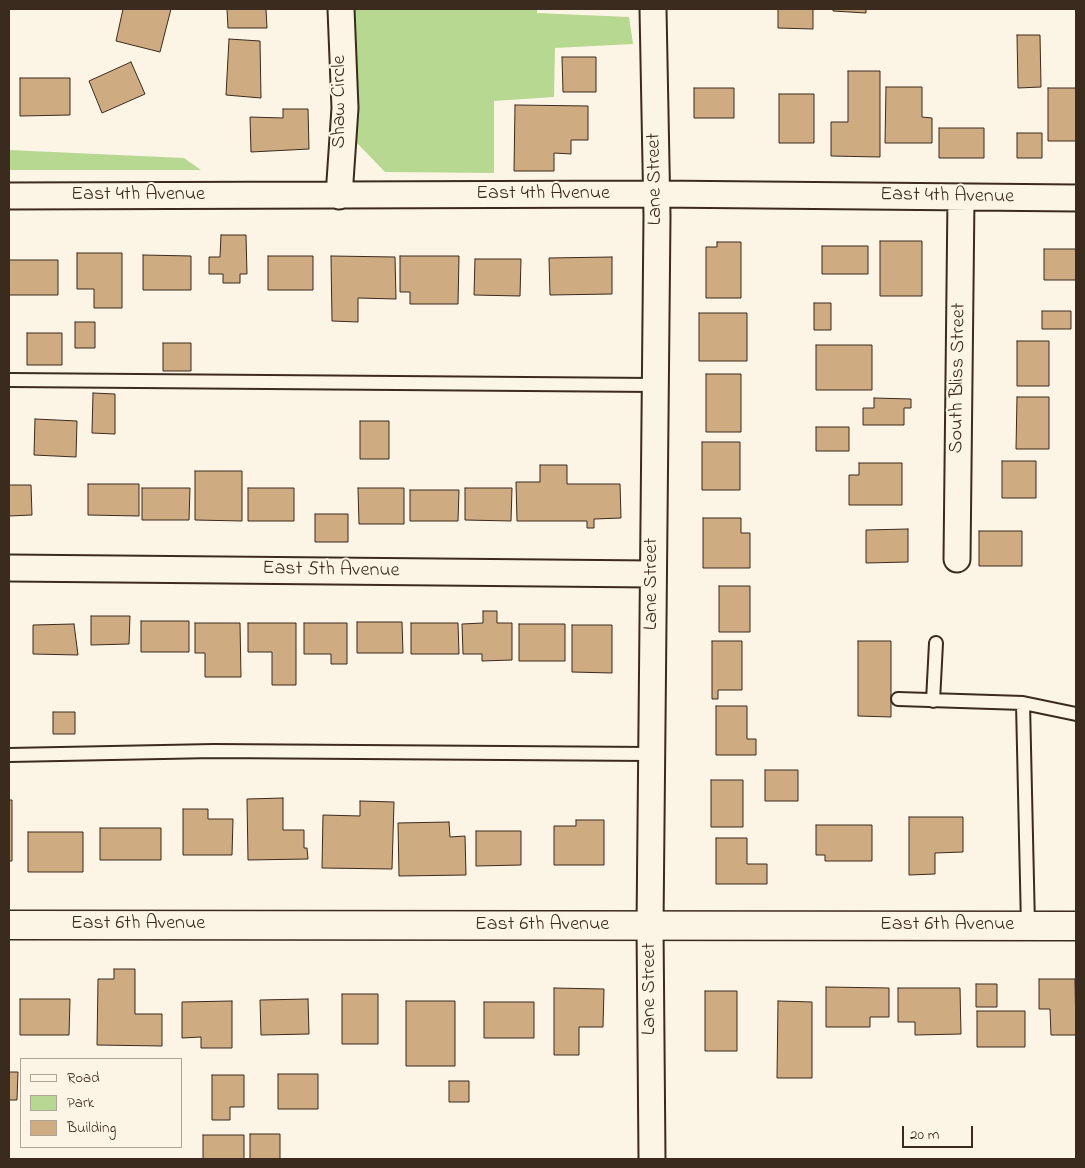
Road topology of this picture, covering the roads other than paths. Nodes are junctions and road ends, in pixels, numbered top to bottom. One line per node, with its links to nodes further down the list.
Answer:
1 (341, 9): 5 (street, Shaw Circle)
2 (653, 9): 3 (street, Lane Street)
3 (657, 194): 5 (street, East 4th Avenue); 6 (street, East 4th Avenue); 9 (street, Lane Street)
4 (9, 196): 5 (street, East 4th Avenue)
5 (338, 196)
6 (962, 197): 7 (street, East 4th Avenue); 10 (street, South Bliss Street)
7 (1076, 198)
8 (9, 380): 9 (lane)
9 (655, 385): 12 (street, Lane Street)
10 (957, 559)
11 (9, 568): 12 (street, East 5th Avenue)
12 (652, 574): 18 (street, Lane Street)
13 (936, 643): 15 (lane)
14 (898, 699): 15 (lane)
15 (934, 701): 16 (lane)
16 (1023, 703): 17 (lane); 22 (lane)
17 (1076, 714)
18 (651, 754): 19 (lane); 21 (street, Lane Street)
19 (9, 755)
20 (9, 925): 21 (street, East 6th Avenue)
21 (650, 926): 22 (street, East 6th Avenue); 24 (street, Lane Street)
22 (1028, 926): 23 (street, East 6th Avenue)
23 (1076, 926)
24 (652, 1159)

